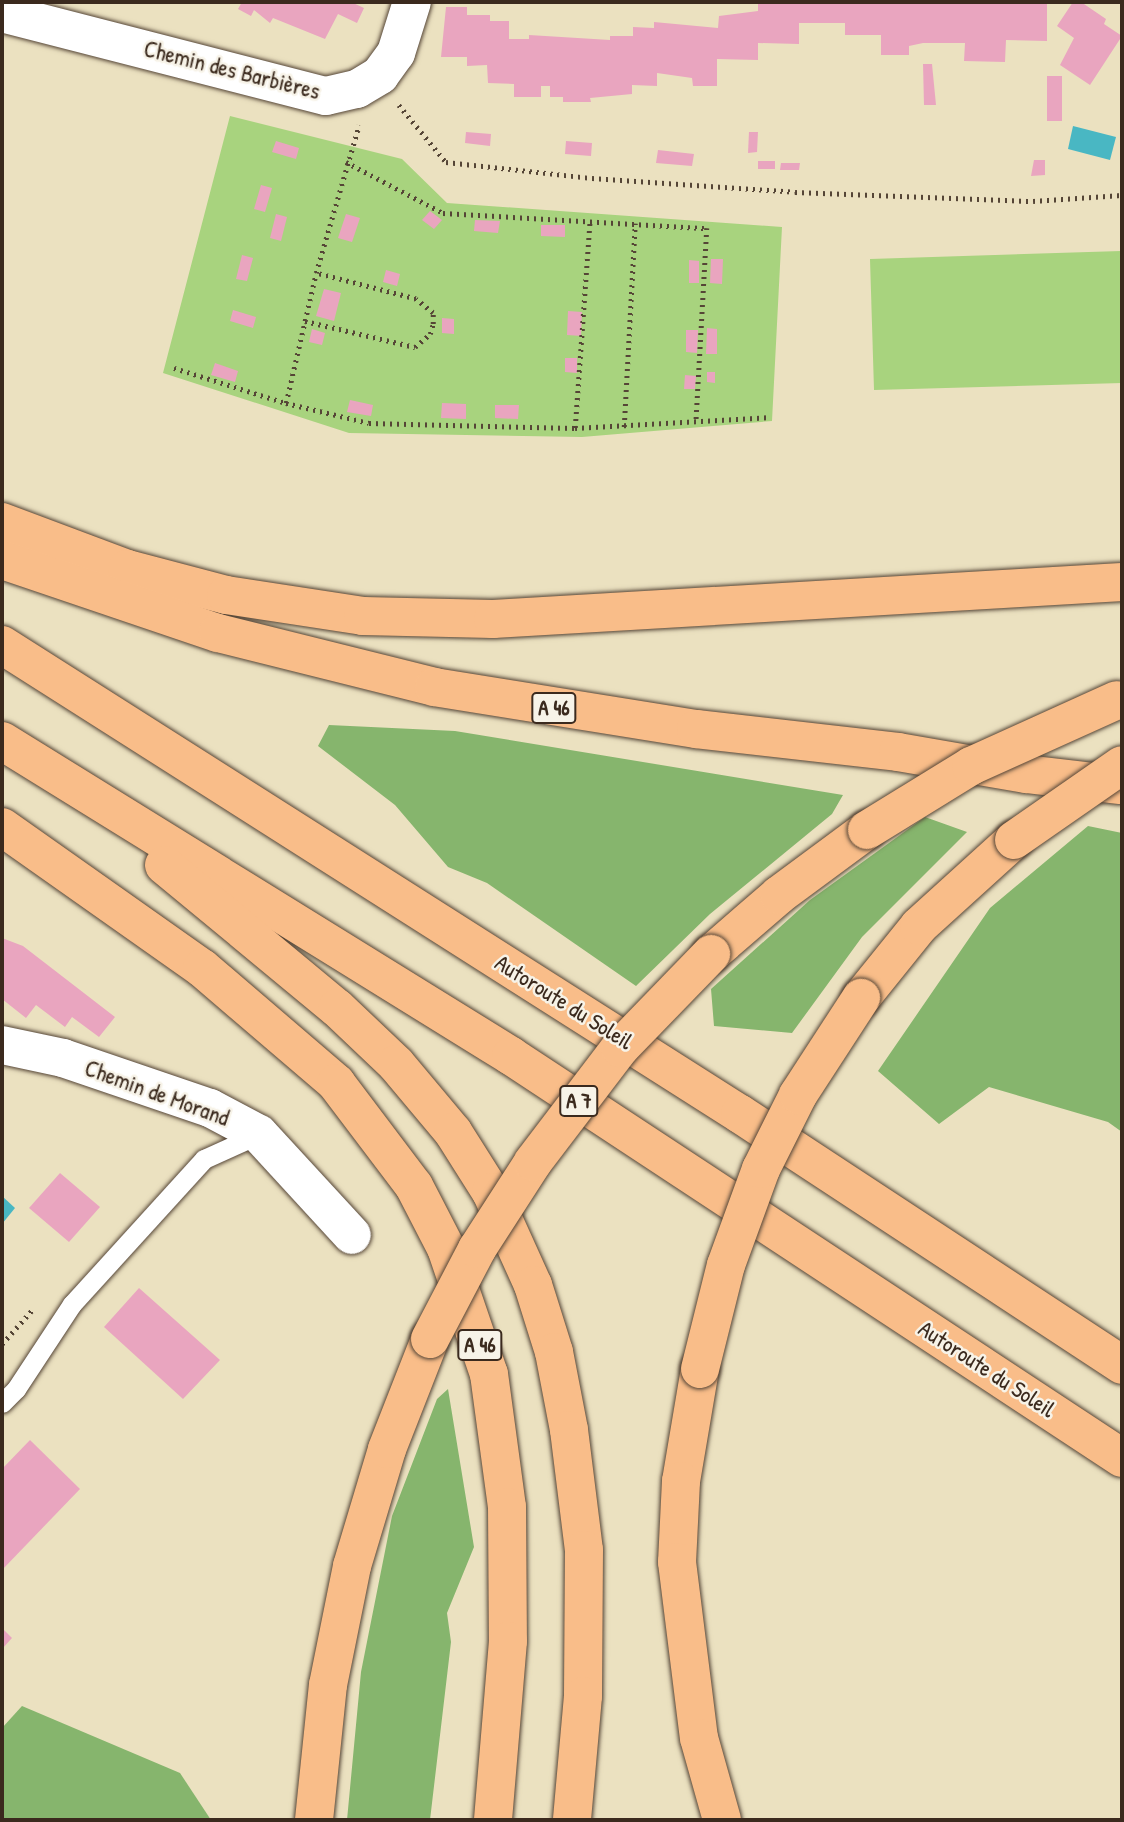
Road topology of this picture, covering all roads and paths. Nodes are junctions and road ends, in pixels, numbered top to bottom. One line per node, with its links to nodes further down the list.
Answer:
1 (412, 2): 3 (street, Chemin des Barbières)
2 (2, 13): 3 (street, Chemin des Barbières)
3 (362, 97): 4 (path); 5 (path)
4 (346, 162): 6 (path); 8 (path)
5 (1122, 195)
6 (590, 221): 7 (path); 15 (path)
7 (635, 223): 13 (path); 14 (path)
8 (316, 273): 9 (path); 9 (path)
9 (305, 321): 11 (path)
10 (174, 368): 11 (path)
11 (286, 403): 15 (path)
12 (769, 416): 13 (path)
13 (696, 422): 14 (path)
14 (624, 427): 15 (path)
15 (575, 428)
16 (2, 522): 18 (highway)
17 (2, 561): 23 (highway, A 46)
18 (1122, 582)
19 (2, 645): 28 (highway, Autoroute du Soleil)
20 (1120, 699): 31 (highway, bridge)
21 (15, 749): 30 (highway, Autoroute du Soleil / A 7); 33 (highway)
22 (1122, 765): 34 (highway, bridge)
23 (1122, 785)
24 (2, 827): 32 (highway, A 46)
25 (2, 1045): 26 (street, Chemin de Morand)
26 (259, 1134): 27 (street, Chemin de Morand); 29 (lane)
27 (352, 1235)
28 (1122, 1366)
29 (2, 1402)
30 (1122, 1458)
31 (314, 1820)
32 (493, 1820)
33 (572, 1820)
34 (722, 1820)

